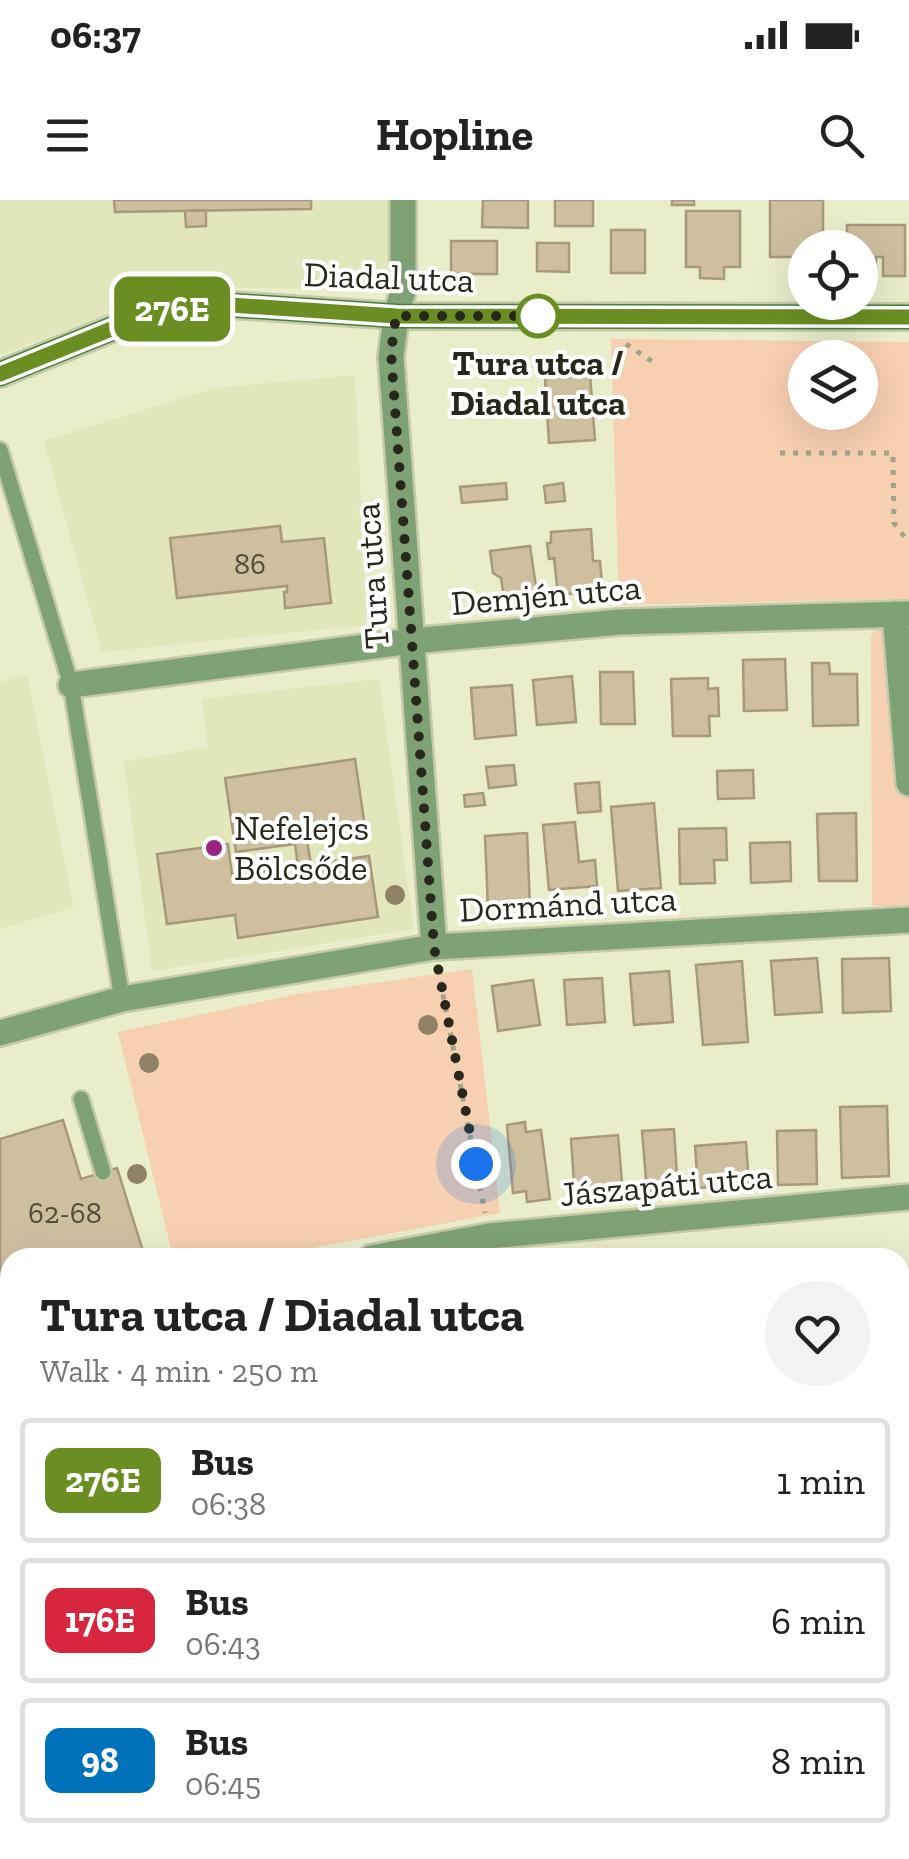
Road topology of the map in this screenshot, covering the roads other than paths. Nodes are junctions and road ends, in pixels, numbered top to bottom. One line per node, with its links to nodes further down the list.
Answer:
1 (404, 200): 2 (street, Tura utca)
2 (396, 316): 3 (street, Diadal utca); 4 (street, Diadal utca); 7 (street, Tura utca)
3 (909, 317)
4 (0, 374)
5 (0, 450): 8 (lane)
6 (902, 614): 7 (street, Demjén utca); 9 (street)
7 (412, 641): 8 (street, Demjén utca); 11 (street, Tura utca)
8 (71, 684): 12 (lane)
9 (909, 783)
10 (909, 920): 11 (street, Dormánd utca)
11 (434, 947): 12 (street, Dormánd utca)
12 (122, 999): 13 (street, Dormánd utca)
13 (0, 1033)
14 (80, 1098): 15 (lane)
15 (103, 1172)
16 (909, 1198): 17 (street, Jászapáti utca)
17 (425, 1248)

